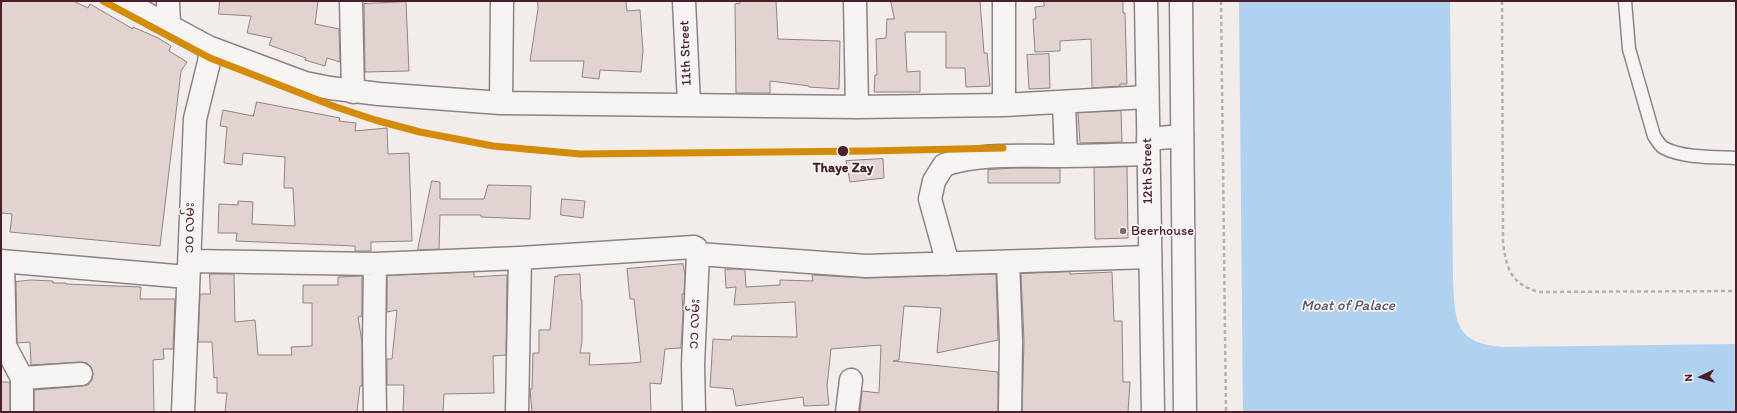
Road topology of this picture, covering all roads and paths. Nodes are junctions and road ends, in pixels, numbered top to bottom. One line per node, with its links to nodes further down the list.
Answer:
1 (123, 1): 13 (main road)
2 (168, 1): 13 (main road)
3 (350, 1): 15 (main road)
4 (502, 1): 18 (main road)
5 (684, 1): 19 (main road, 11th Street)
6 (855, 1): 21 (main road)
7 (1004, 1): 20 (main road)
8 (1146, 1): 16 (main road, 12th Street)
9 (1181, 1): 22 (main road)
10 (1221, 1): 47 (path)
11 (1502, 1): 34 (path)
12 (1625, 1): 25 (lane)
13 (168, 25): 14 (main road)
14 (208, 47): 15 (main road); 33 (main road, ၁၀ လမ်း)
15 (353, 92): 18 (main road)
16 (1147, 97): 17 (main road); 23 (main road, 12th Street)
17 (1064, 102): 20 (main road); 24 (main road)
18 (501, 103): 19 (main road)
19 (689, 104): 21 (main road)
20 (1004, 105): 21 (main road)
21 (857, 107)
22 (1182, 136): 23 (main road); 46 (main road)
23 (1148, 147): 24 (main road); 27 (main road, 12th Street)
24 (1066, 156): 32 (main road)
25 (1736, 158)
26 (692, 250): 28 (main road); 32 (main road); 42 (main road, ၁၁ လမ်း)
27 (1150, 257): 30 (main road); 45 (main road, 12th Street)
28 (520, 258): 31 (main road); 41 (main road)
29 (2, 261): 33 (main road); 36 (main road)
30 (1008, 262): 32 (main road); 44 (main road)
31 (375, 264): 33 (main road); 40 (main road)
32 (948, 264)
33 (188, 269): 39 (main road, ၁၀ လမ်း)
34 (1736, 291)
35 (81, 374): 36 (main road)
36 (22, 378): 38 (main road)
37 (851, 380): 43 (main road)
38 (22, 412)
39 (183, 412)
40 (375, 412)
41 (517, 412)
42 (694, 412)
43 (847, 412)
44 (1010, 412)
45 (1153, 412)
46 (1185, 412)
47 (1226, 412)

